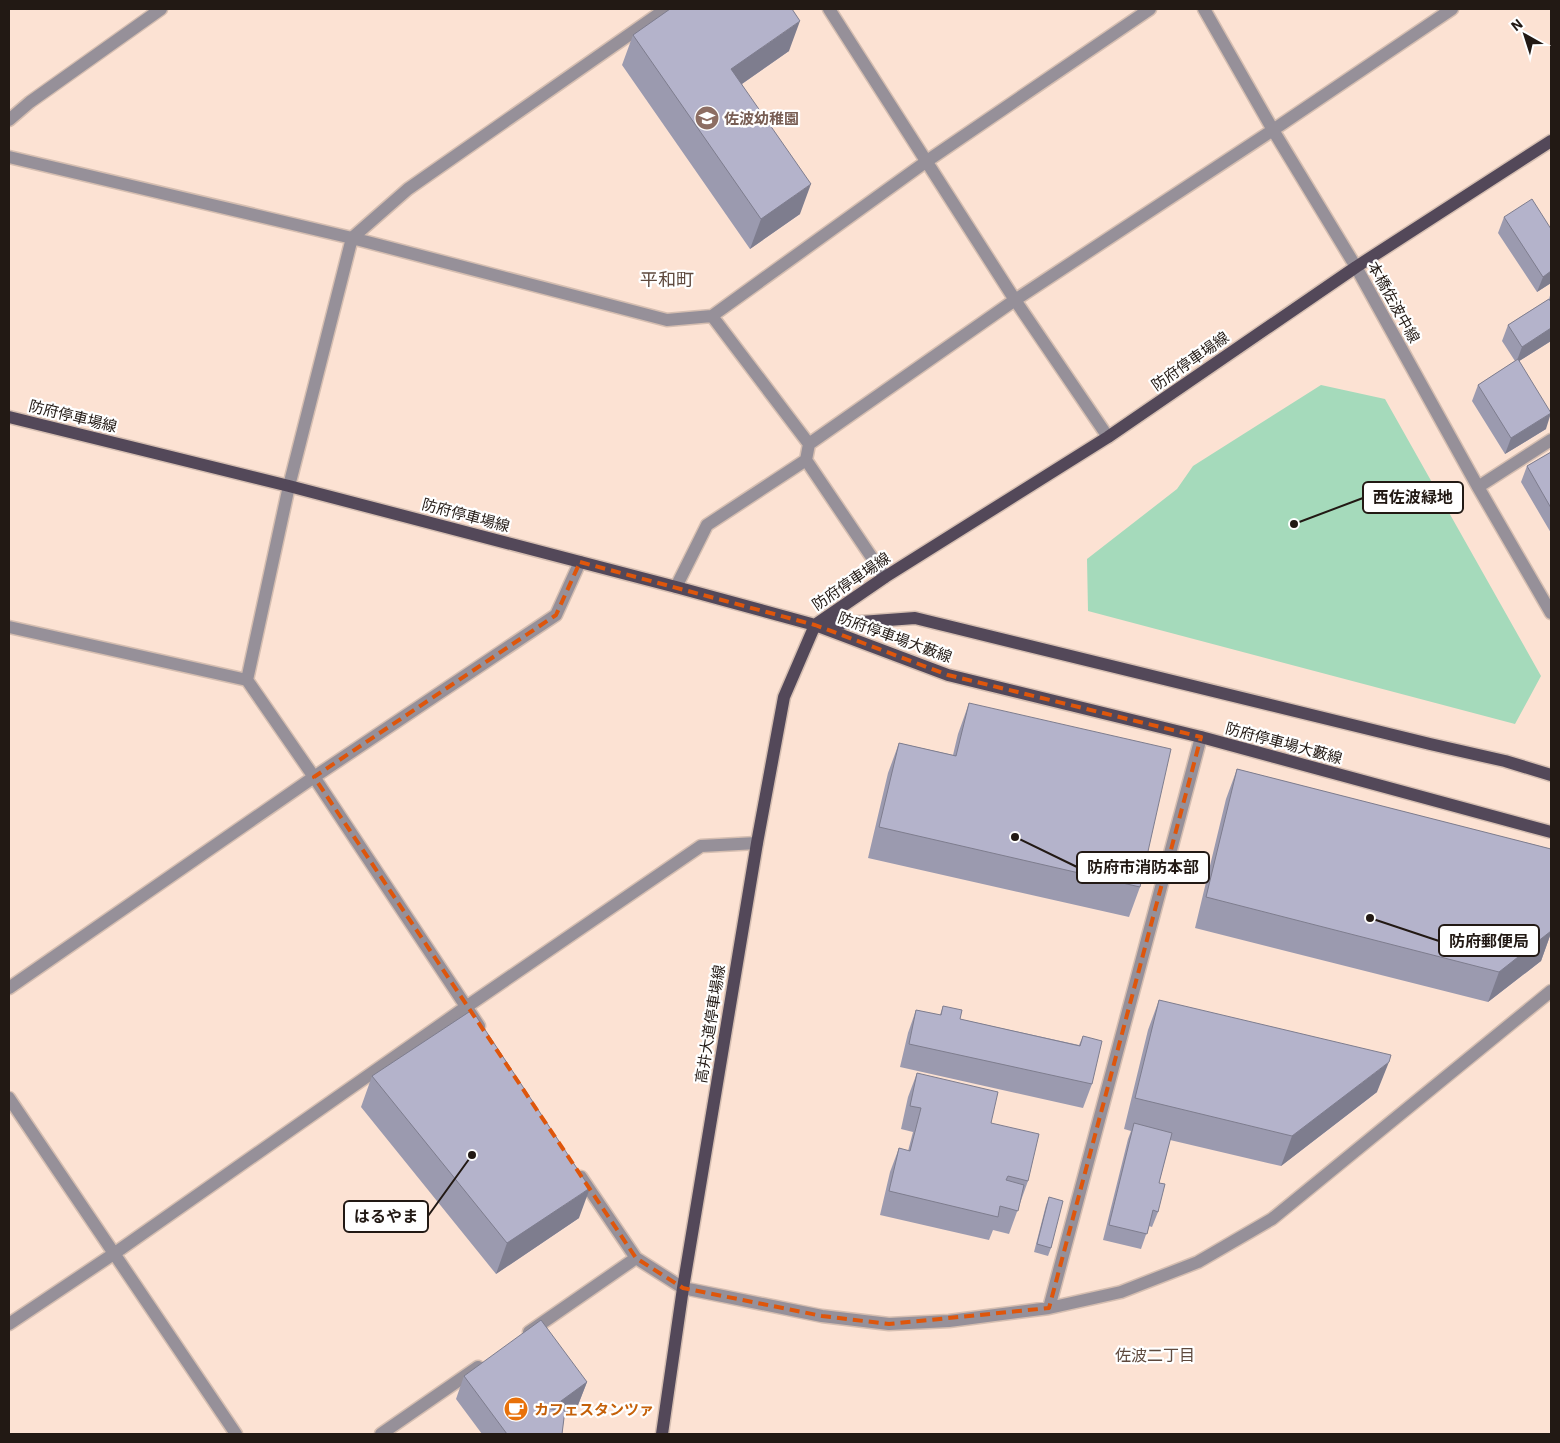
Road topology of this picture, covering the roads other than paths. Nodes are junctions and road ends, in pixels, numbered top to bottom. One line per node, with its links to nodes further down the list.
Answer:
1 (161, 9): 7 (street)
2 (666, 9): 12 (street)
3 (829, 9): 11 (street)
4 (1150, 9): 11 (street)
5 (1204, 9): 8 (street, 本橋佐波中線)
6 (1452, 9): 8 (street)
7 (9, 120)
8 (1273, 130): 13 (street, 本橋佐波中線); 14 (street)
9 (1551, 141): 13 (main road, 防府停車場線)
10 (9, 158): 12 (street)
11 (927, 161): 14 (street); 15 (street)
12 (352, 238): 15 (street); 21 (street)
13 (1356, 267): 17 (main road, 防府停車場線); 22 (street, 本橋佐波中線)
14 (1015, 300): 17 (street); 19 (street)
15 (712, 316): 19 (street)
16 (9, 417): 21 (main road, 防府停車場線)
17 (1108, 437): 24 (main road, 防府停車場線)
18 (1551, 440): 22 (street)
19 (809, 444): 20 (street)
20 (806, 460): 24 (street); 25 (street)
21 (289, 486): 23 (main road, 防府停車場線); 29 (street)
22 (1478, 487): 26 (street, 本橋佐波中線)
23 (580, 562): 25 (main road, 防府停車場線); 32 (street)
24 (885, 577): 27 (main road, 防府停車場線)
25 (676, 587): 27 (main road, 防府停車場線)
26 (1551, 613)
27 (815, 625): 30 (main road, 防府停車場大藪線); 31 (main road, 防府停車場大藪線); 34 (main road, 高井大道停車場線)
28 (9, 627): 29 (street)
29 (247, 680): 32 (street)
30 (1201, 737): 33 (main road, 防府停車場大藪線); 44 (street)
31 (1551, 775)
32 (314, 777): 35 (street); 37 (street)
33 (1551, 832)
34 (757, 843): 37 (street); 43 (main road, 高井大道停車場線)
35 (9, 988)
36 (1551, 990): 44 (street)
37 (466, 1007): 38 (street); 41 (street)
38 (488, 1039)
39 (9, 1098): 41 (street)
40 (575, 1169): 42 (street)
41 (114, 1254): 45 (street); 48 (street)
42 (636, 1258): 43 (street); 46 (street)
43 (682, 1288): 44 (street); 50 (main road, 高井大道停車場線)
44 (1049, 1308)
45 (9, 1324)
46 (521, 1338)
47 (488, 1360): 49 (street)
48 (236, 1434)
49 (381, 1434)
50 (662, 1434)

